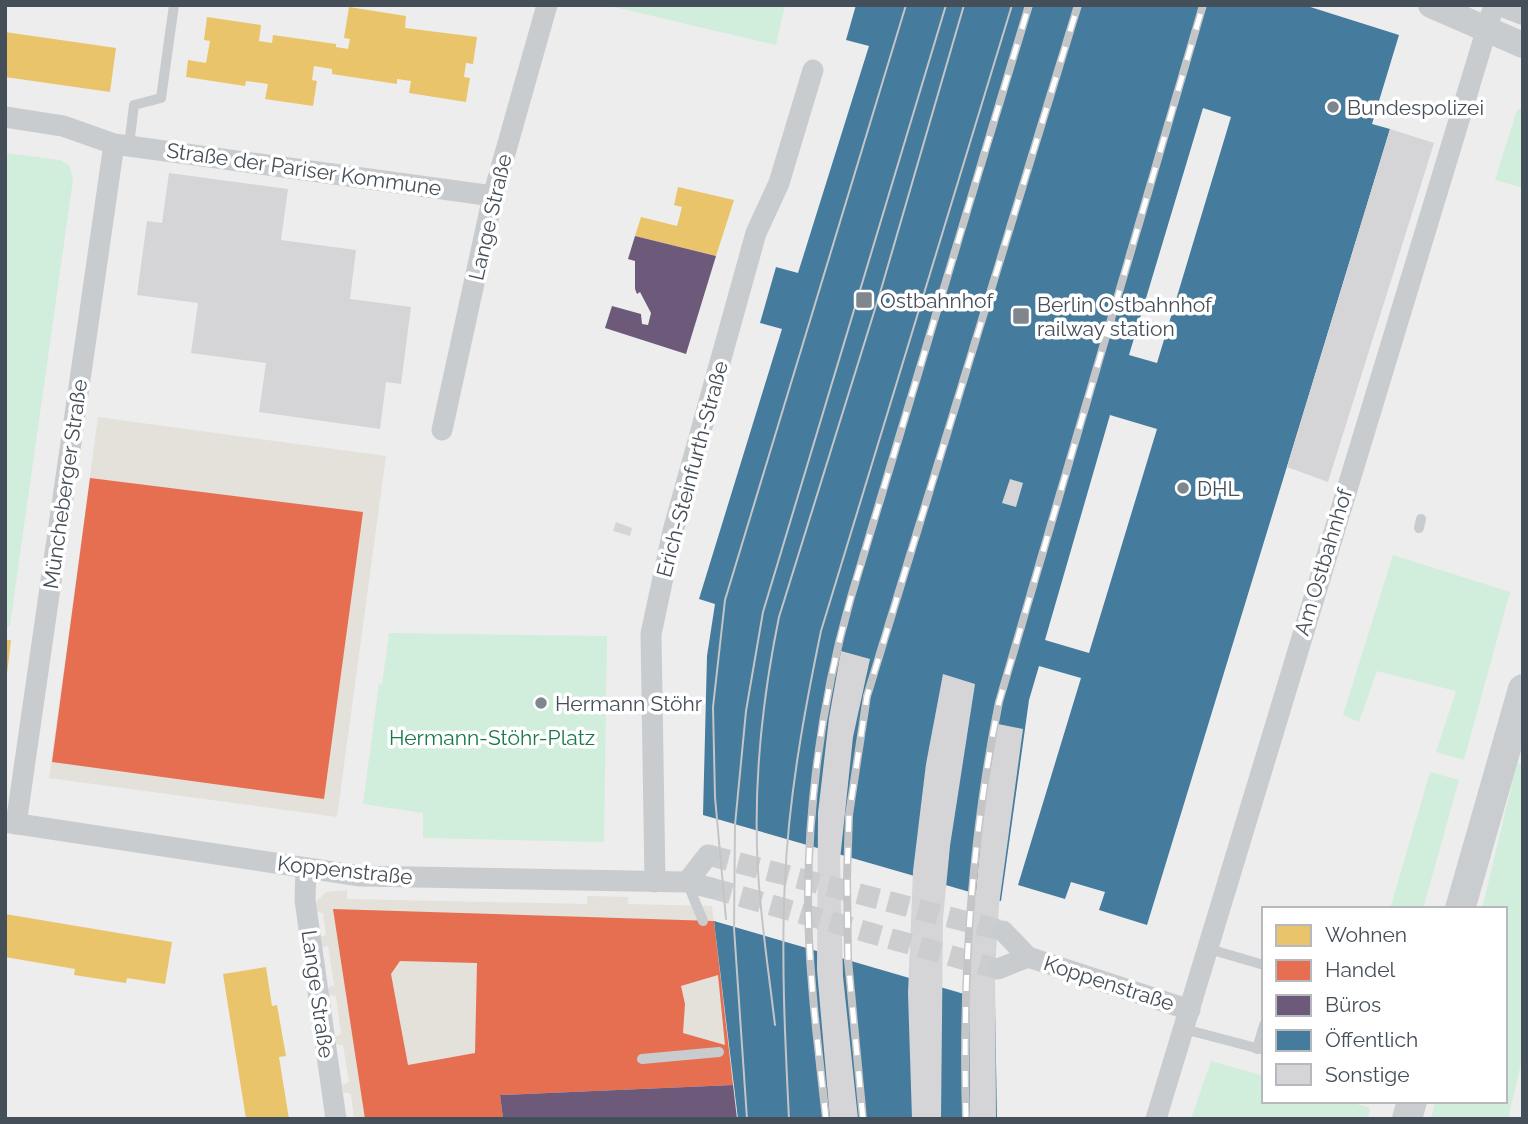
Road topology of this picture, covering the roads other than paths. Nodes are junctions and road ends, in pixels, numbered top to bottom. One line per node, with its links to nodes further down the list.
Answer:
1 (174, 5): 10 (lane)
2 (547, 5): 11 (street, Lange Straße)
3 (1431, 5): 6 (street)
4 (1505, 5): 5 (street)
5 (1523, 12)
6 (1490, 17): 7 (street); 23 (street, Am Ostbahnhof)
7 (1523, 45)
8 (813, 70): 17 (street, Erich-Steinfurth-Straße)
9 (5, 117): 10 (street, Straße der Pariser Kommune)
10 (121, 145): 11 (street, Straße der Pariser Kommune); 14 (street, Müncheberger Straße)
11 (493, 196): 12 (street, Lange Straße)
12 (442, 430)
13 (1523, 689): 20 (main road)
14 (11, 823): 16 (street, Koppenstraße)
15 (708, 855): 18 (street)
16 (306, 869): 17 (street, Koppenstraße); 31 (street, Lange Straße)
17 (655, 883): 18 (street, Koppenstraße)
18 (687, 883): 19 (street, Koppenstraße); 21 (lane)
19 (711, 888)
20 (1461, 907)
21 (703, 920)
22 (1003, 930): 24 (street, Koppenstraße)
23 (1209, 949): 25 (lane); 27 (street, Am Ostbahnhof)
24 (1028, 957): 26 (street, Koppenstraße); 27 (street, Koppenstraße)
25 (1262, 964)
26 (998, 970)
27 (1187, 1020): 28 (lane); 32 (street, Am Ostbahnhof)
28 (1261, 1050)
29 (719, 1052): 30 (lane)
30 (642, 1059)
31 (336, 1119)
32 (1156, 1119)

